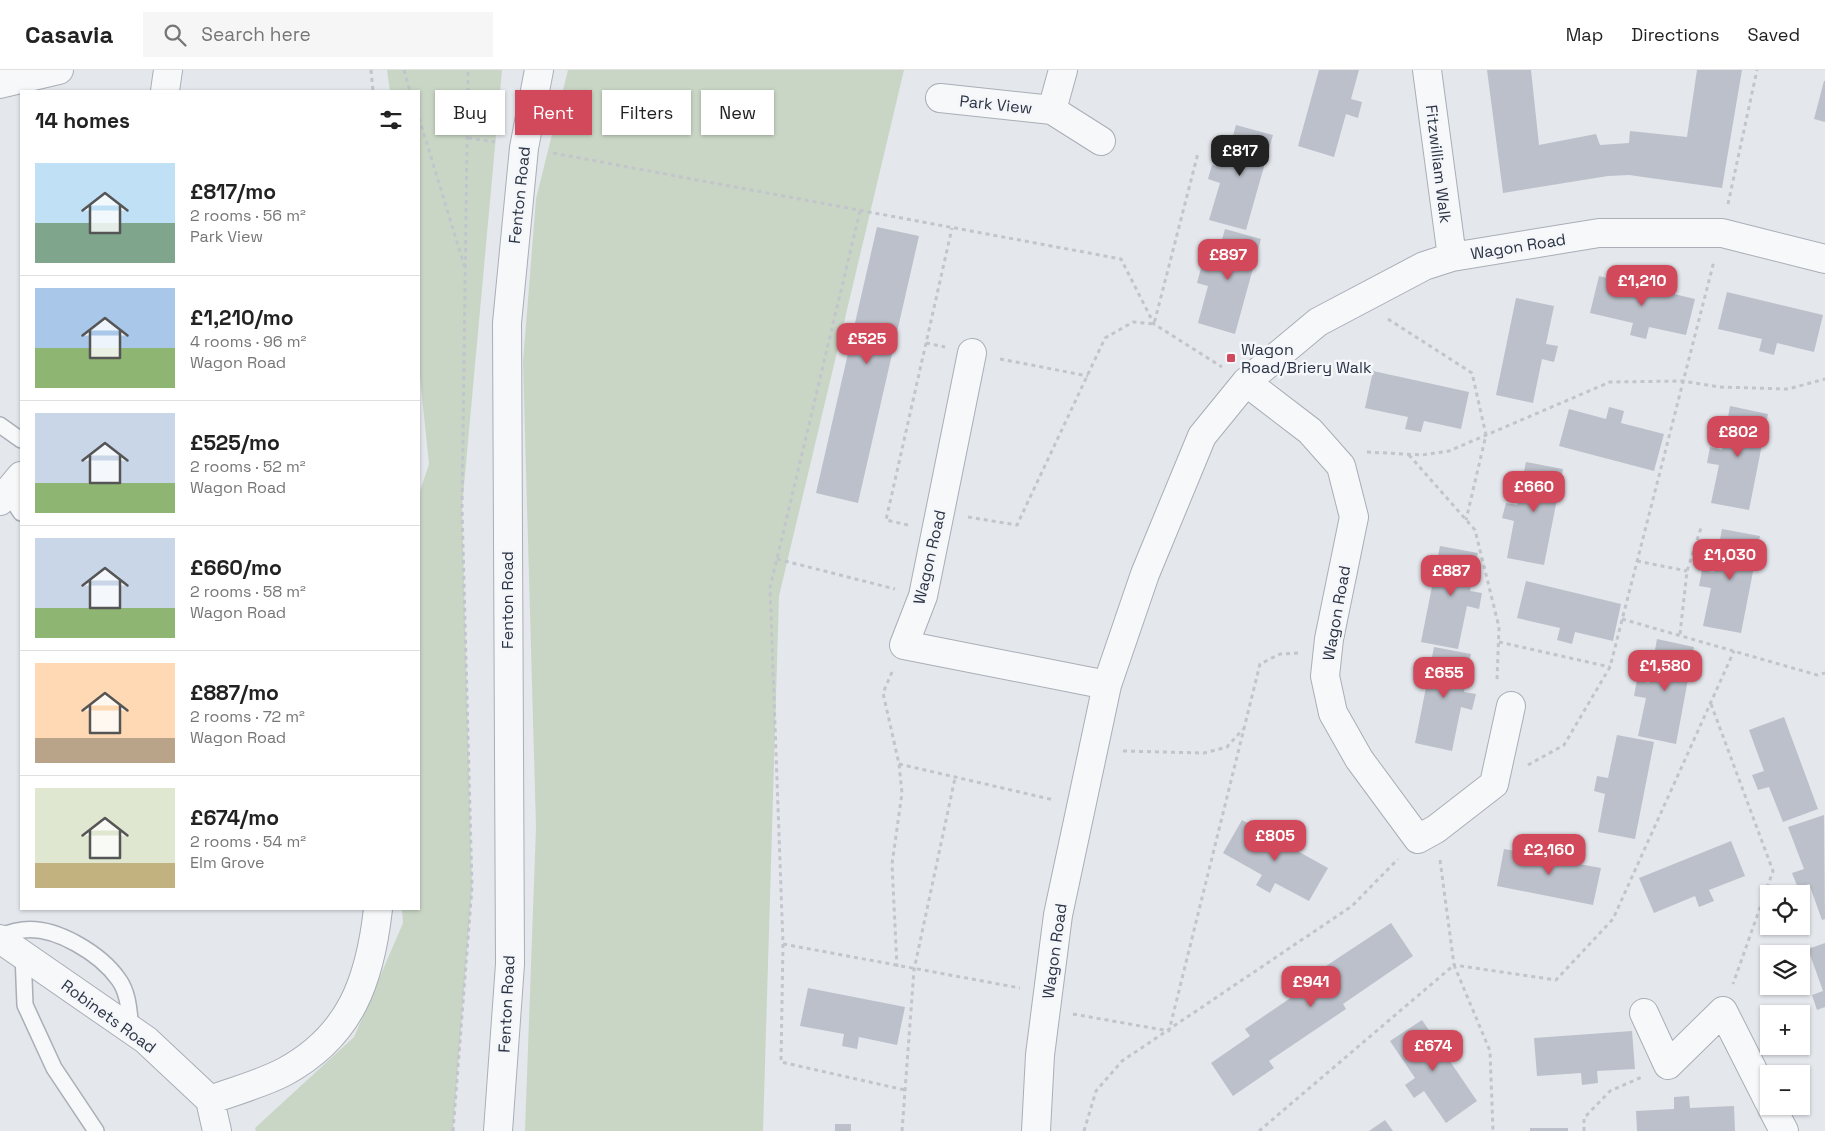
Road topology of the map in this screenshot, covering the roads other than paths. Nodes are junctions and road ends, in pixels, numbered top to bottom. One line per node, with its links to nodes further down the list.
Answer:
1 (59, 70): 6 (street)
2 (168, 70): 7 (street)
3 (539, 70): 29 (street, Fenton Road)
4 (1063, 70): 9 (street, Park View)
5 (1427, 70): 11 (street, Fitzwilliam Walk)
6 (0, 84)
7 (165, 90)
8 (940, 98): 9 (street, Park View)
9 (1052, 110): 10 (street, Park View)
10 (1101, 141)
11 (1452, 257): 12 (street, Wagon Road); 14 (street, Wagon Road)
12 (1825, 259)
13 (972, 353): 17 (street, Wagon Road)
14 (1246, 382): 17 (street, Wagon Road); 18 (street, Wagon Road)
15 (0, 425): 16 (lane)
16 (20, 439)
17 (1107, 686): 30 (street, Wagon Road)
18 (1511, 706)
19 (378, 910): 25 (street)
20 (0, 937): 21 (street, Robinets Road); 23 (lane)
21 (22, 954): 23 (street, Robinets Road); 27 (lane)
22 (1644, 1013): 24 (street)
23 (131, 1029): 25 (street, Robinets Road)
24 (1760, 1084)
25 (210, 1100): 28 (street)
26 (1776, 1115): 31 (street)
27 (96, 1131)
28 (217, 1131)
29 (498, 1131)
30 (1036, 1131)
31 (1784, 1131)

